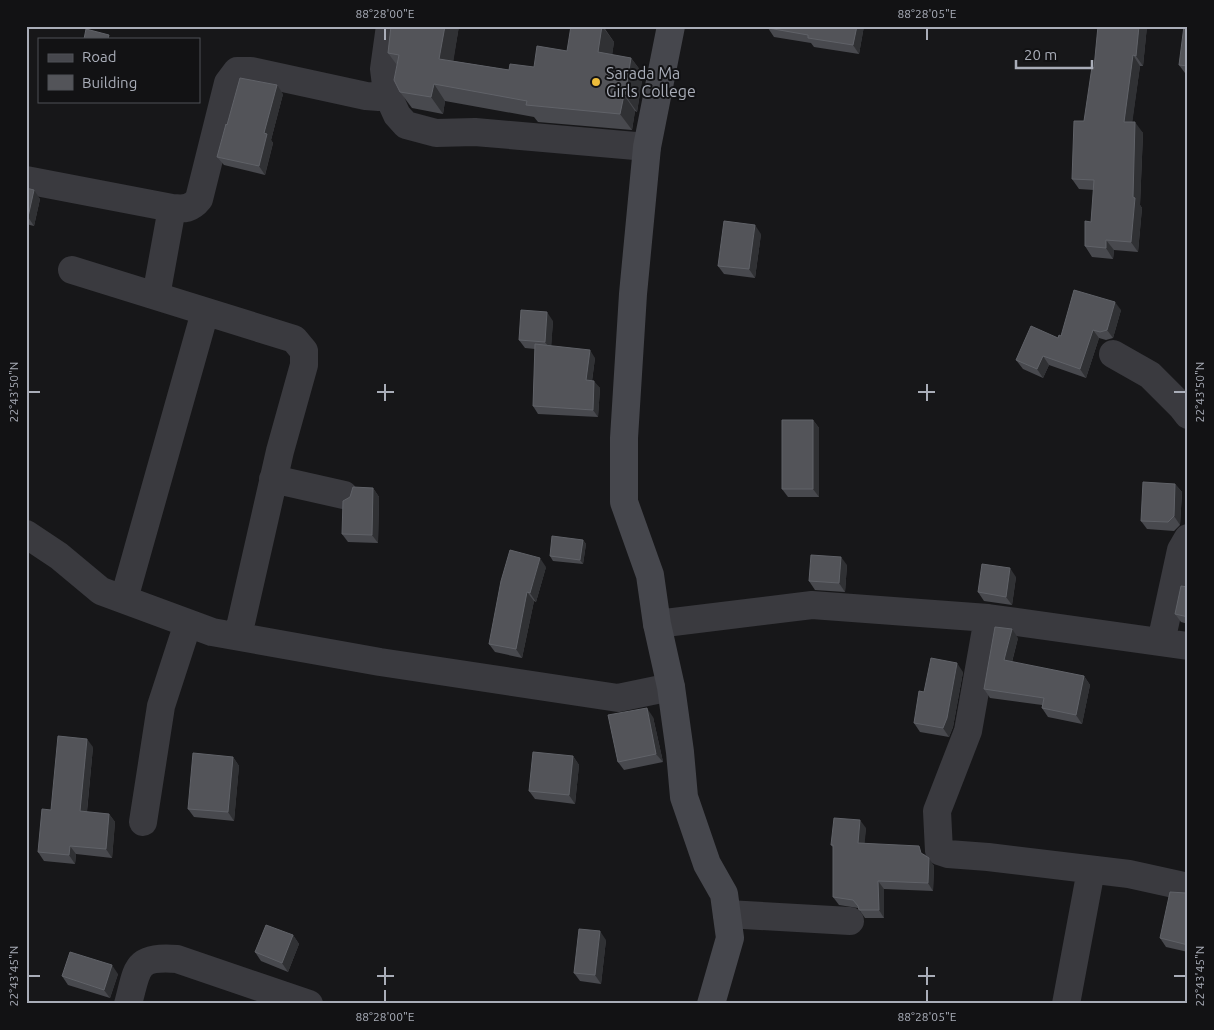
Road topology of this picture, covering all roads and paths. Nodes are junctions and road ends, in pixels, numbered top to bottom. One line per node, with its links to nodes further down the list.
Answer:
1 (390, 26): 3 (street)
2 (672, 26): 4 (street)
3 (387, 93): 4 (street); 6 (street)
4 (647, 147): 19 (street)
5 (26, 180): 6 (street)
6 (172, 208): 8 (street)
7 (72, 270): 8 (street)
8 (156, 296): 9 (street)
9 (205, 312): 12 (street); 16 (street)
10 (1112, 354): 11 (street)
11 (1188, 415)
12 (273, 479): 13 (street); 20 (street)
13 (344, 495)
14 (26, 534): 16 (street)
15 (1186, 547): 21 (street)
16 (124, 599): 18 (street)
17 (988, 618): 19 (street); 21 (street); 25 (street)
18 (188, 623): 20 (street); 24 (street)
19 (658, 624): 23 (street)
20 (238, 636): 23 (street)
21 (1161, 642): 22 (street)
22 (1188, 646)
23 (671, 687): 27 (street)
24 (143, 822)
25 (1091, 870): 26 (street); 32 (street)
26 (1188, 887)
27 (727, 914): 28 (street); 31 (street)
28 (850, 921)
29 (128, 1004): 30 (street)
30 (309, 1004)
31 (711, 1004)
32 (1066, 1004)

